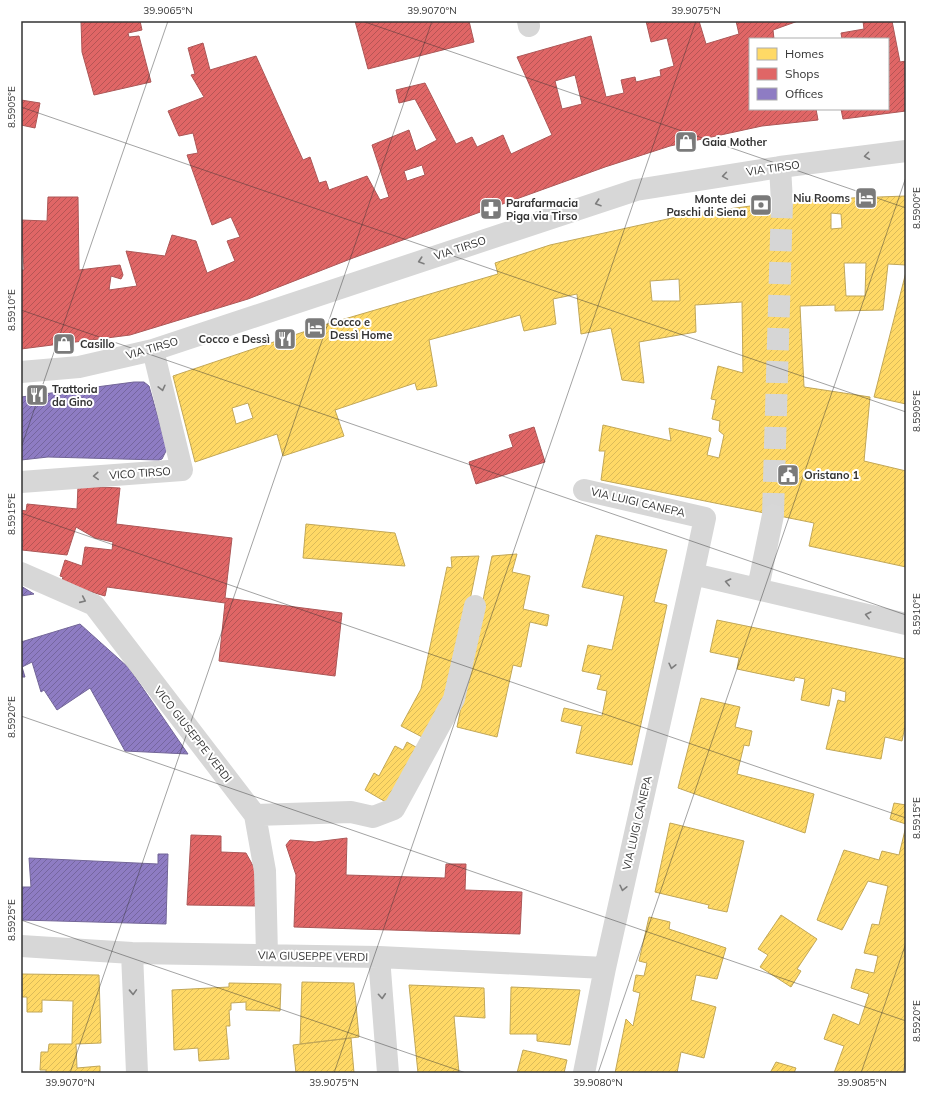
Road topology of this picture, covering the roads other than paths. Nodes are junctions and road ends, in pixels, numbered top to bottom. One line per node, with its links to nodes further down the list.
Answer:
1 (906, 151): 2 (street, VIA TIRSO, one-way to 2)
2 (780, 167): 3 (street); 4 (street, VIA TIRSO, one-way to 4)
3 (782, 202)
4 (153, 350): 5 (street, VIA TIRSO); 6 (street, VICO TIRSO, one-way to 6)
5 (21, 372)
6 (21, 482)
7 (584, 490): 10 (street, VIA LUIGI CANEPA)
8 (773, 515): 11 (street)
9 (21, 573): 14 (street, VICO GIUSEPPE VERDI, one-way to 14)
10 (693, 574): 11 (street, one-way to 10); 19 (street, VIA LUIGI CANEPA, one-way to 19)
11 (758, 588): 13 (street, one-way to 11)
12 (474, 606): 14 (street)
13 (906, 624)
14 (255, 815): 17 (street, VICO GIUSEPPE VERDI)
15 (21, 946): 16 (street, VIA GIUSEPPE VERDI)
16 (132, 953): 17 (street, VIA GIUSEPPE VERDI); 20 (street, one-way to 20)
17 (267, 955): 18 (street, VIA GIUSEPPE VERDI)
18 (379, 957): 19 (street, VIA GIUSEPPE VERDI); 21 (street, one-way to 21)
19 (605, 968): 22 (street, VIA LUIGI CANEPA)
20 (137, 1073)
21 (388, 1073)
22 (584, 1073)

